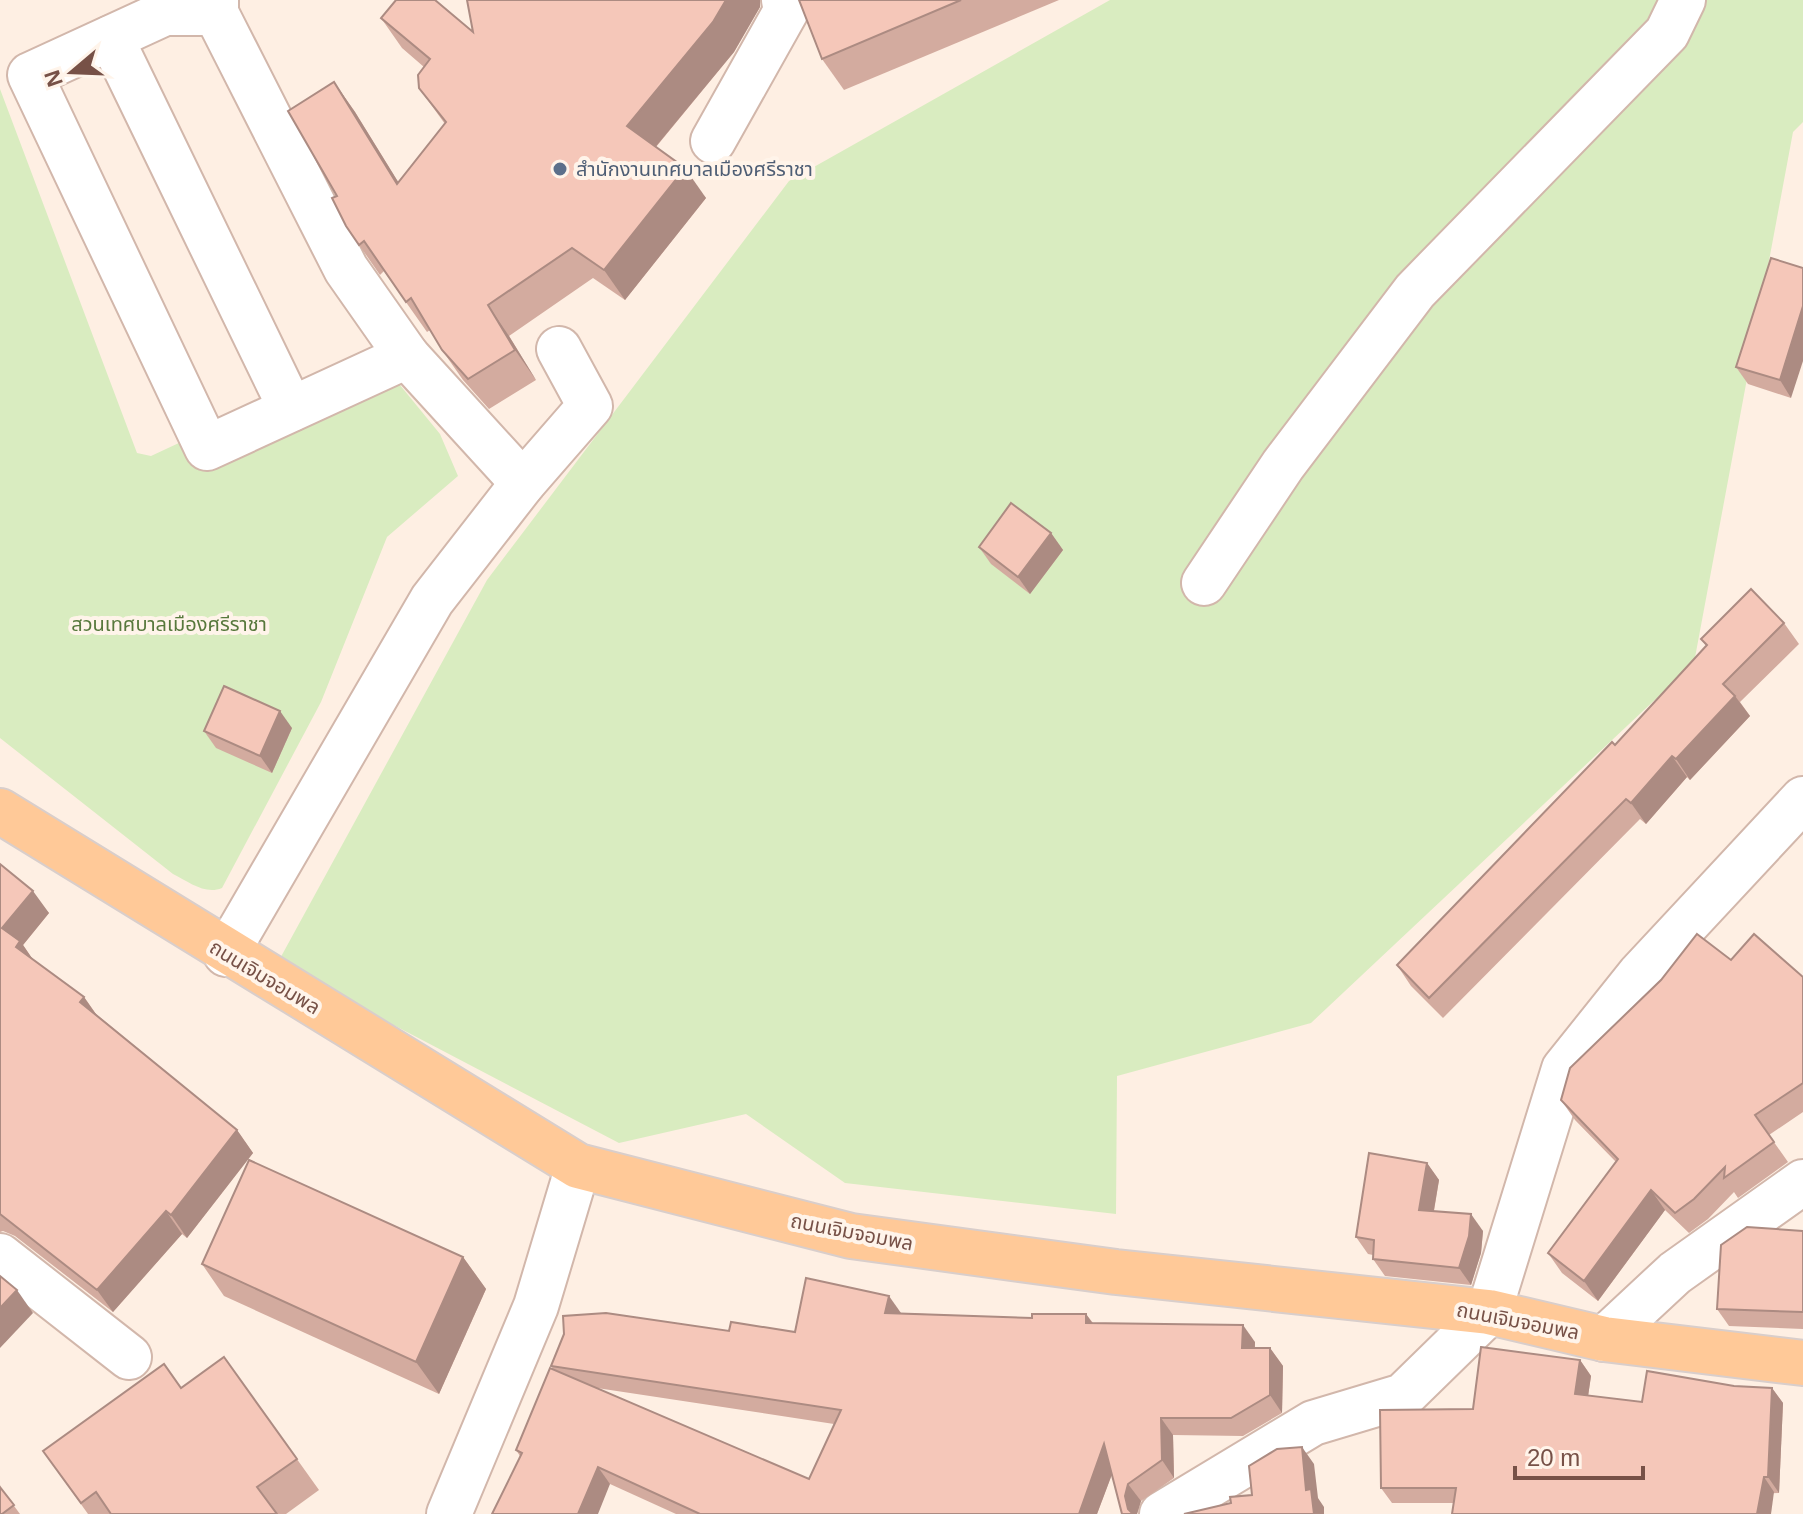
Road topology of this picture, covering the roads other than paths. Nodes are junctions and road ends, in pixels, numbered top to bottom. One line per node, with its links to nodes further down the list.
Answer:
1 (784, 0): 5 (street)
2 (1683, 0): 10 (street)
3 (216, 6): 4 (street); 7 (street)
4 (111, 38): 8 (street); 8 (street)
5 (713, 141)
6 (559, 349): 9 (street)
7 (407, 356): 8 (street); 9 (street)
8 (291, 409)
9 (523, 483): 13 (street)
10 (1204, 583)
11 (1803, 799): 17 (street)
12 (0, 811): 13 (main road, ถนนเจิมจอมพล)
13 (226, 954): 14 (main road, ถนนเจิมจอมพล)
14 (578, 1166): 17 (main road, ถนนเจิมจอมพล); 21 (street)
15 (1803, 1182): 18 (street)
16 (0, 1256): 19 (street)
17 (1489, 1312): 18 (main road, ถนนเจิมจอมพล); 22 (street)
18 (1604, 1339): 20 (main road, ถนนเจิมจอมพล)
19 (129, 1357)
20 (1803, 1363)
21 (449, 1514)
22 (1162, 1514)

